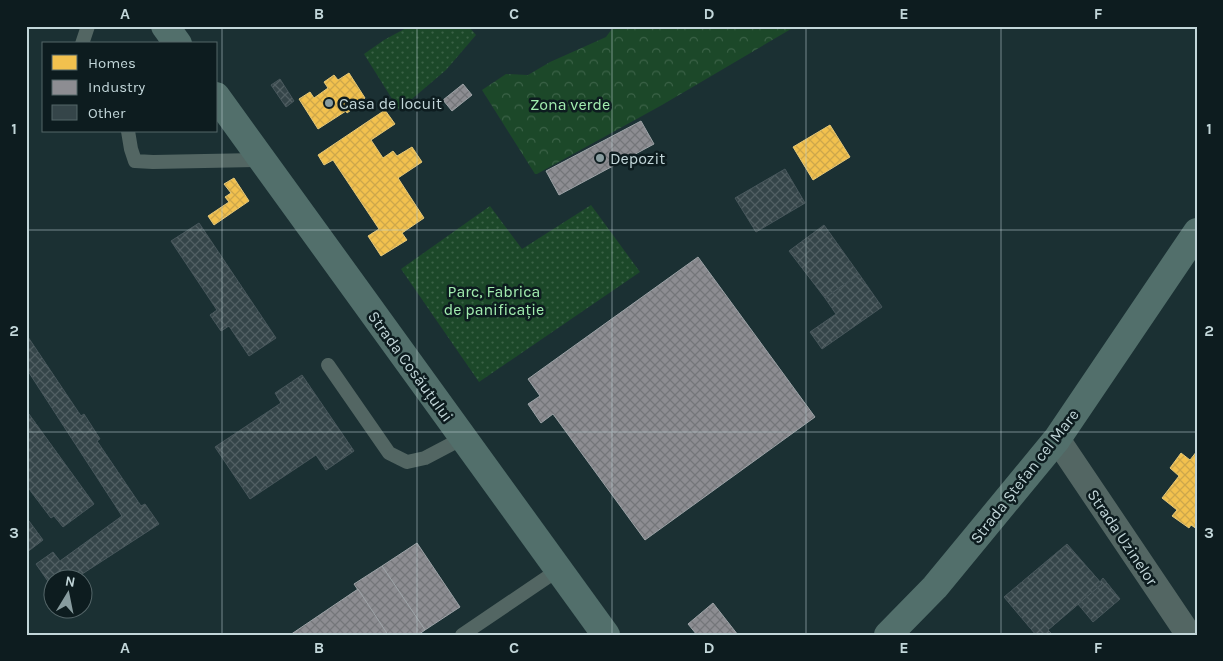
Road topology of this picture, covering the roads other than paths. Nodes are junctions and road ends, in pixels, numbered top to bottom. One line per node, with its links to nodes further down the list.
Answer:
1 (88, 26): 2 (lane)
2 (83, 42)
3 (218, 99): 5 (main road, Strada Cosăuțului)
4 (128, 132): 5 (lane)
5 (262, 160): 8 (main road, Strada Cosăuțului)
6 (1197, 232): 9 (main road, Strada Ștefan cel Mare)
7 (328, 366): 8 (lane)
8 (463, 438): 10 (main road, Strada Cosăuțului)
9 (1057, 439): 13 (main road, Strada Ștefan cel Mare); 14 (street, Strada Uzinelor)
10 (558, 570): 11 (lane); 12 (main road, Strada Cosăuțului)
11 (462, 635)
12 (606, 635)
13 (888, 635)
14 (1189, 635)

